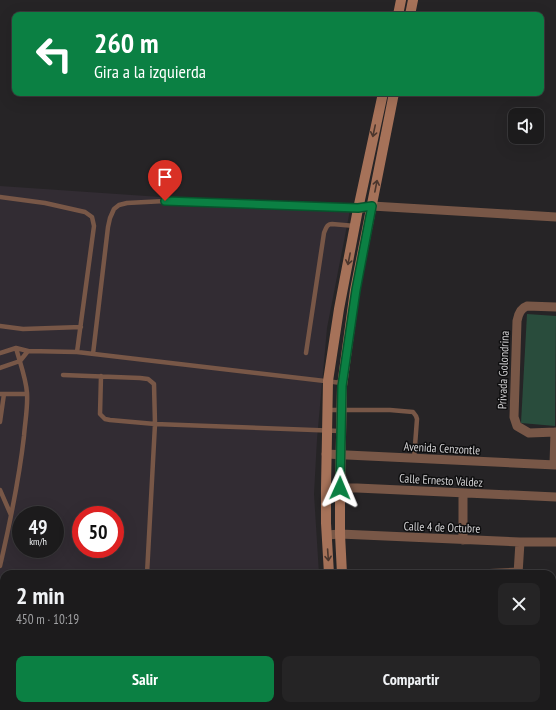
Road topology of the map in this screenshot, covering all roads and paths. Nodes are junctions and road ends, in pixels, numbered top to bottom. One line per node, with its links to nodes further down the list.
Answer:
1 (401, 0): 3 (main road)
2 (413, 0): 4 (main road)
3 (399, 12)
4 (411, 12)
5 (382, 96): 9 (main road, one-way to 9)
6 (393, 96): 8 (main road, one-way to 6)
7 (0, 197): 14 (lane)
8 (372, 206): 9 (street); 10 (street); 26 (main road)
9 (358, 208): 11 (main road); 20 (lane)
10 (556, 217)
11 (355, 226): 19 (lane); 25 (main road, one-way to 25)
12 (556, 307): 35 (street, Privada Golondrina)
13 (0, 326): 14 (lane)
14 (81, 328): 17 (lane)
15 (16, 348): 16 (lane); 18 (lane); 21 (lane)
16 (28, 352): 17 (lane); 21 (lane)
17 (77, 352): 20 (lane)
18 (0, 353)
19 (306, 353)
20 (93, 354): 25 (lane)
21 (20, 361): 22 (lane); 28 (lane)
22 (0, 368)
23 (62, 374): 24 (lane)
24 (101, 376): 32 (lane); 32 (lane)
25 (328, 381): 26 (lane); 29 (main road)
26 (342, 383): 30 (main road)
27 (2, 394): 28 (lane); 31 (lane)
28 (27, 394): 45 (lane)
29 (327, 410): 30 (lane); 33 (main road)
30 (341, 410): 34 (main road); 38 (lane)
31 (0, 422)
32 (155, 424): 33 (lane); 52 (lane)
33 (326, 431): 34 (lane); 36 (main road)
34 (340, 431): 37 (main road)
35 (556, 432): 39 (street, Privada Golondrina)
36 (326, 454): 37 (street, Avenida Cenzontle); 40 (main road)
37 (340, 455): 38 (street, Avenida Cenzontle); 41 (main road)
38 (414, 459): 39 (street, Avenida Cenzontle)
39 (555, 465)
40 (326, 488): 41 (street, Calle Ernesto Valdez); 47 (main road)
41 (340, 488): 43 (street, Calle Ernesto Valdez); 46 (main road)
42 (0, 490): 45 (lane)
43 (463, 493): 44 (street, Calle Ernesto Valdez); 48 (street)
44 (556, 497)
45 (11, 516): 51 (lane)
46 (340, 534): 47 (street, Calle 4 de Octubre); 48 (street, Calle 4 de Octubre); 54 (main road)
47 (327, 535): 53 (main road, one-way to 53)
48 (463, 540): 49 (street, Calle 4 de Octubre)
49 (520, 542): 50 (street, Calle 4 de Octubre); 55 (street)
50 (556, 542)
51 (0, 566)
52 (147, 570)
53 (329, 570)
54 (342, 570)
55 (518, 570)

